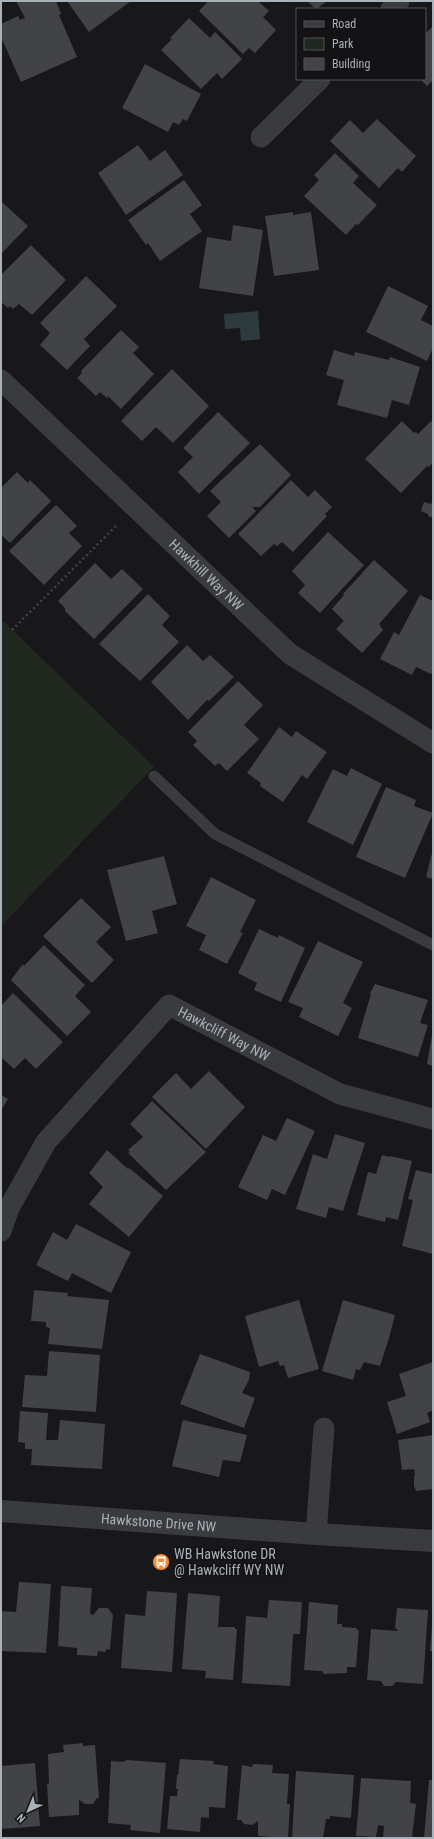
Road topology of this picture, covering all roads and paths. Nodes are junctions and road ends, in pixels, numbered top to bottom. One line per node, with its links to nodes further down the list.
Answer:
1 (319, 80): 2 (street)
2 (261, 137)
3 (1, 380): 4 (street, Hawkhill Way NW)
4 (135, 507): 5 (path); 6 (street, Hawkhill Way NW)
5 (12, 630)
6 (433, 743)
7 (154, 776): 8 (lane)
8 (433, 945)
9 (433, 1119): 10 (street, Hawkcliff Way NW)
10 (1, 1231)
11 (324, 1428): 13 (street)
12 (1, 1512): 13 (street, Hawkstone Drive NW)
13 (316, 1534): 14 (street, Hawkstone Drive NW)
14 (433, 1541)

